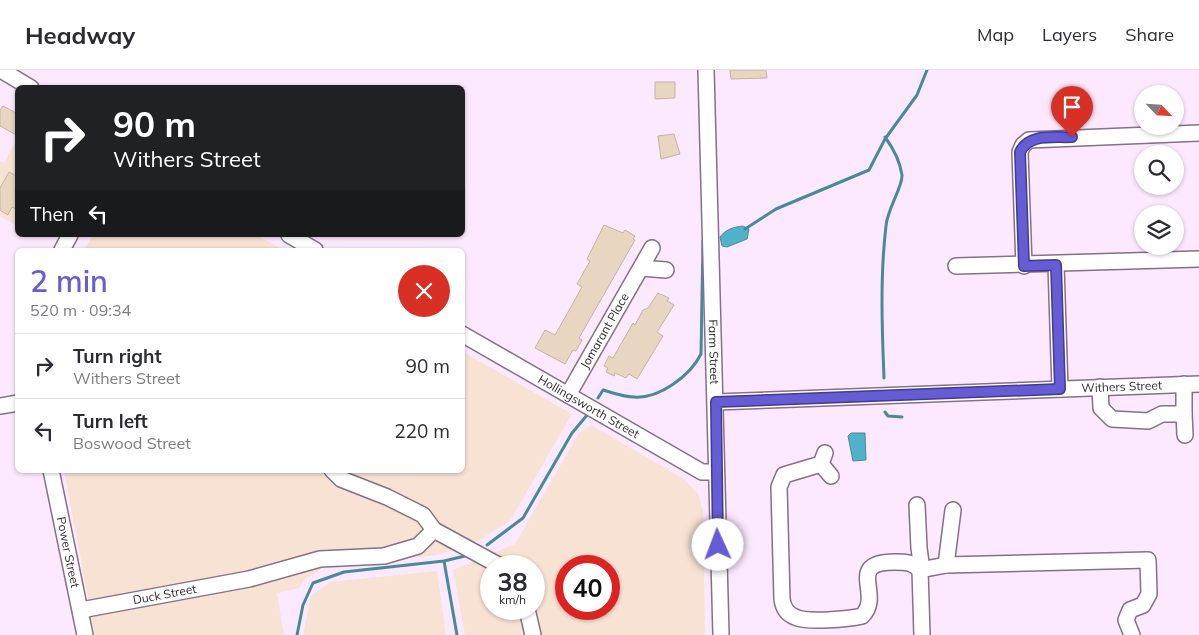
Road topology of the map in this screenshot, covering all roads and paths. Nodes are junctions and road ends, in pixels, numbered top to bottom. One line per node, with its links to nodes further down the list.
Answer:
1 (0, 70): 3 (street)
2 (706, 70): 19 (street, Farm Street)
3 (26, 85)
4 (1199, 133): 11 (street)
5 (292, 237): 6 (street)
6 (312, 248)
7 (652, 248): 12 (street, Jomarant Place)
8 (1199, 259): 9 (street)
9 (1056, 265): 11 (street); 17 (street)
10 (956, 266): 11 (street)
11 (1024, 266)
12 (641, 268): 13 (street); 18 (street, Jomarant Place)
13 (666, 270)
14 (465, 336): 18 (street, Hollingsworth Street)
15 (1192, 384): 16 (street, Withers Street); 22 (street)
16 (1100, 387): 17 (street, Withers Street); 22 (street)
17 (1060, 389): 19 (street, Withers Street)
18 (568, 395): 25 (street, Hollingsworth Street)
19 (716, 402): 25 (street, Farm Street)
20 (15, 404): 21 (street)
21 (0, 406)
22 (1184, 414): 23 (street)
23 (1185, 436)
24 (826, 464): 33 (street)
25 (716, 472): 38 (street, Farm Street)
26 (52, 473): 34 (street, Power Street)
27 (335, 473): 30 (street)
28 (917, 504): 33 (street)
29 (953, 510): 32 (street)
30 (434, 530): 31 (street); 34 (street, Duck Street)
31 (480, 555)
32 (946, 565): 33 (street); 40 (street)
33 (921, 570): 39 (street)
34 (81, 610): 36 (street, Power Street)
35 (530, 620): 37 (street)
36 (85, 635)
37 (533, 635)
38 (721, 635)
39 (922, 635)
40 (1132, 635)

